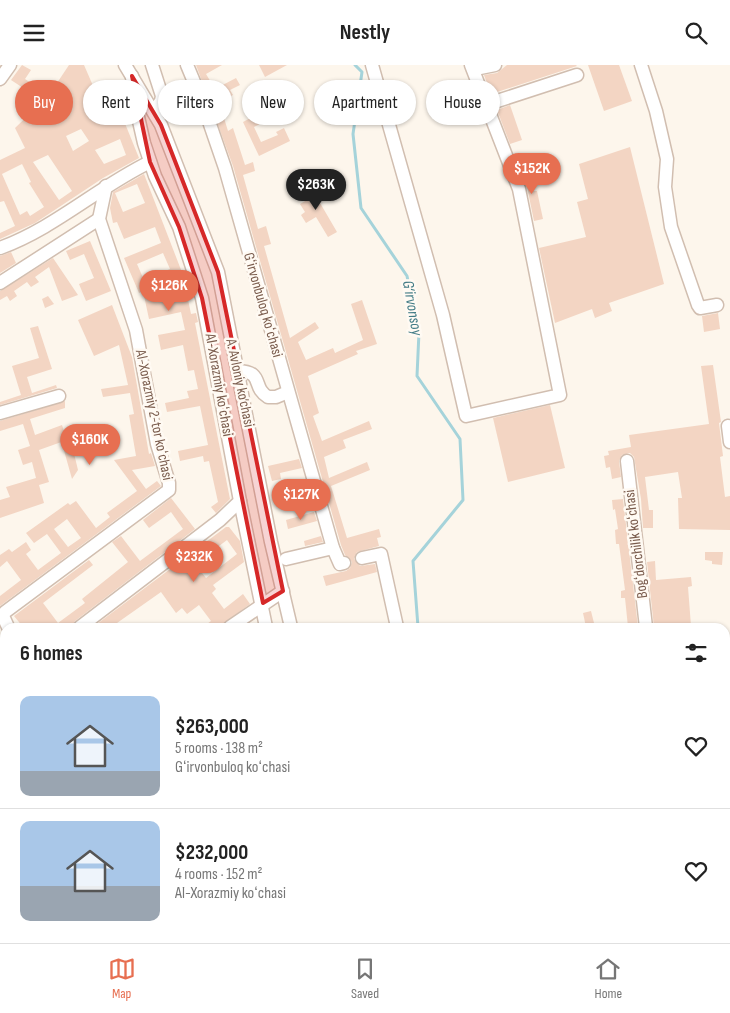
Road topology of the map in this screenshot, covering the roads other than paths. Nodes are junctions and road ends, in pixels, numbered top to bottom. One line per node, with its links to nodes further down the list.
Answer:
1 (10, 65): 10 (street)
2 (152, 65): 13 (street)
3 (187, 65): 22 (street, Gʻirvonbuloq koʻchasi)
4 (372, 65): 14 (street)
5 (472, 65): 6 (street); 11 (street)
6 (495, 65)
7 (641, 65): 20 (street)
8 (128, 71): 13 (street, A. Avloniy ko‘chasi); 15 (street, Al-Xorazmiy koʻchasi)
9 (577, 75): 12 (street)
10 (0, 79)
11 (477, 80)
12 (500, 100)
13 (154, 111): 21 (street, A. Avloniy ko‘chasi)
14 (493, 125)
15 (150, 162): 16 (street); 28 (street, Al-Xorazmiy koʻchasi)
16 (106, 186): 17 (street); 18 (street)
17 (99, 219): 19 (street); 35 (street, Al-Xorazmiy 2-tor koʻchasi)
18 (0, 248)
19 (0, 283)
20 (717, 305)
21 (238, 371): 22 (street); 33 (street, A. Avloniy ko‘chasi)
22 (288, 392): 29 (street, Gʻirvonbuloq koʻchasi)
23 (58, 396): 24 (street)
24 (0, 413)
25 (728, 426): 26 (street)
26 (730, 443)
27 (627, 461): 41 (street, Bogʻdorchilik koʻchasi)
28 (240, 501): 34 (street, Al-Xorazmiy koʻchasi); 36 (street)
29 (333, 548): 31 (street); 32 (street, Gʻirvonbuloq koʻchasi)
30 (362, 558): 40 (street)
31 (286, 559)
32 (344, 563)
33 (283, 591): 34 (street); 39 (street, A. Avloniy ko‘chasi)
34 (263, 603): 37 (street); 38 (street, Al-Xorazmiy koʻchasi)
35 (4, 623)
36 (85, 623)
37 (236, 623)
38 (266, 623)
39 (291, 623)
40 (396, 623)
41 (646, 623)

